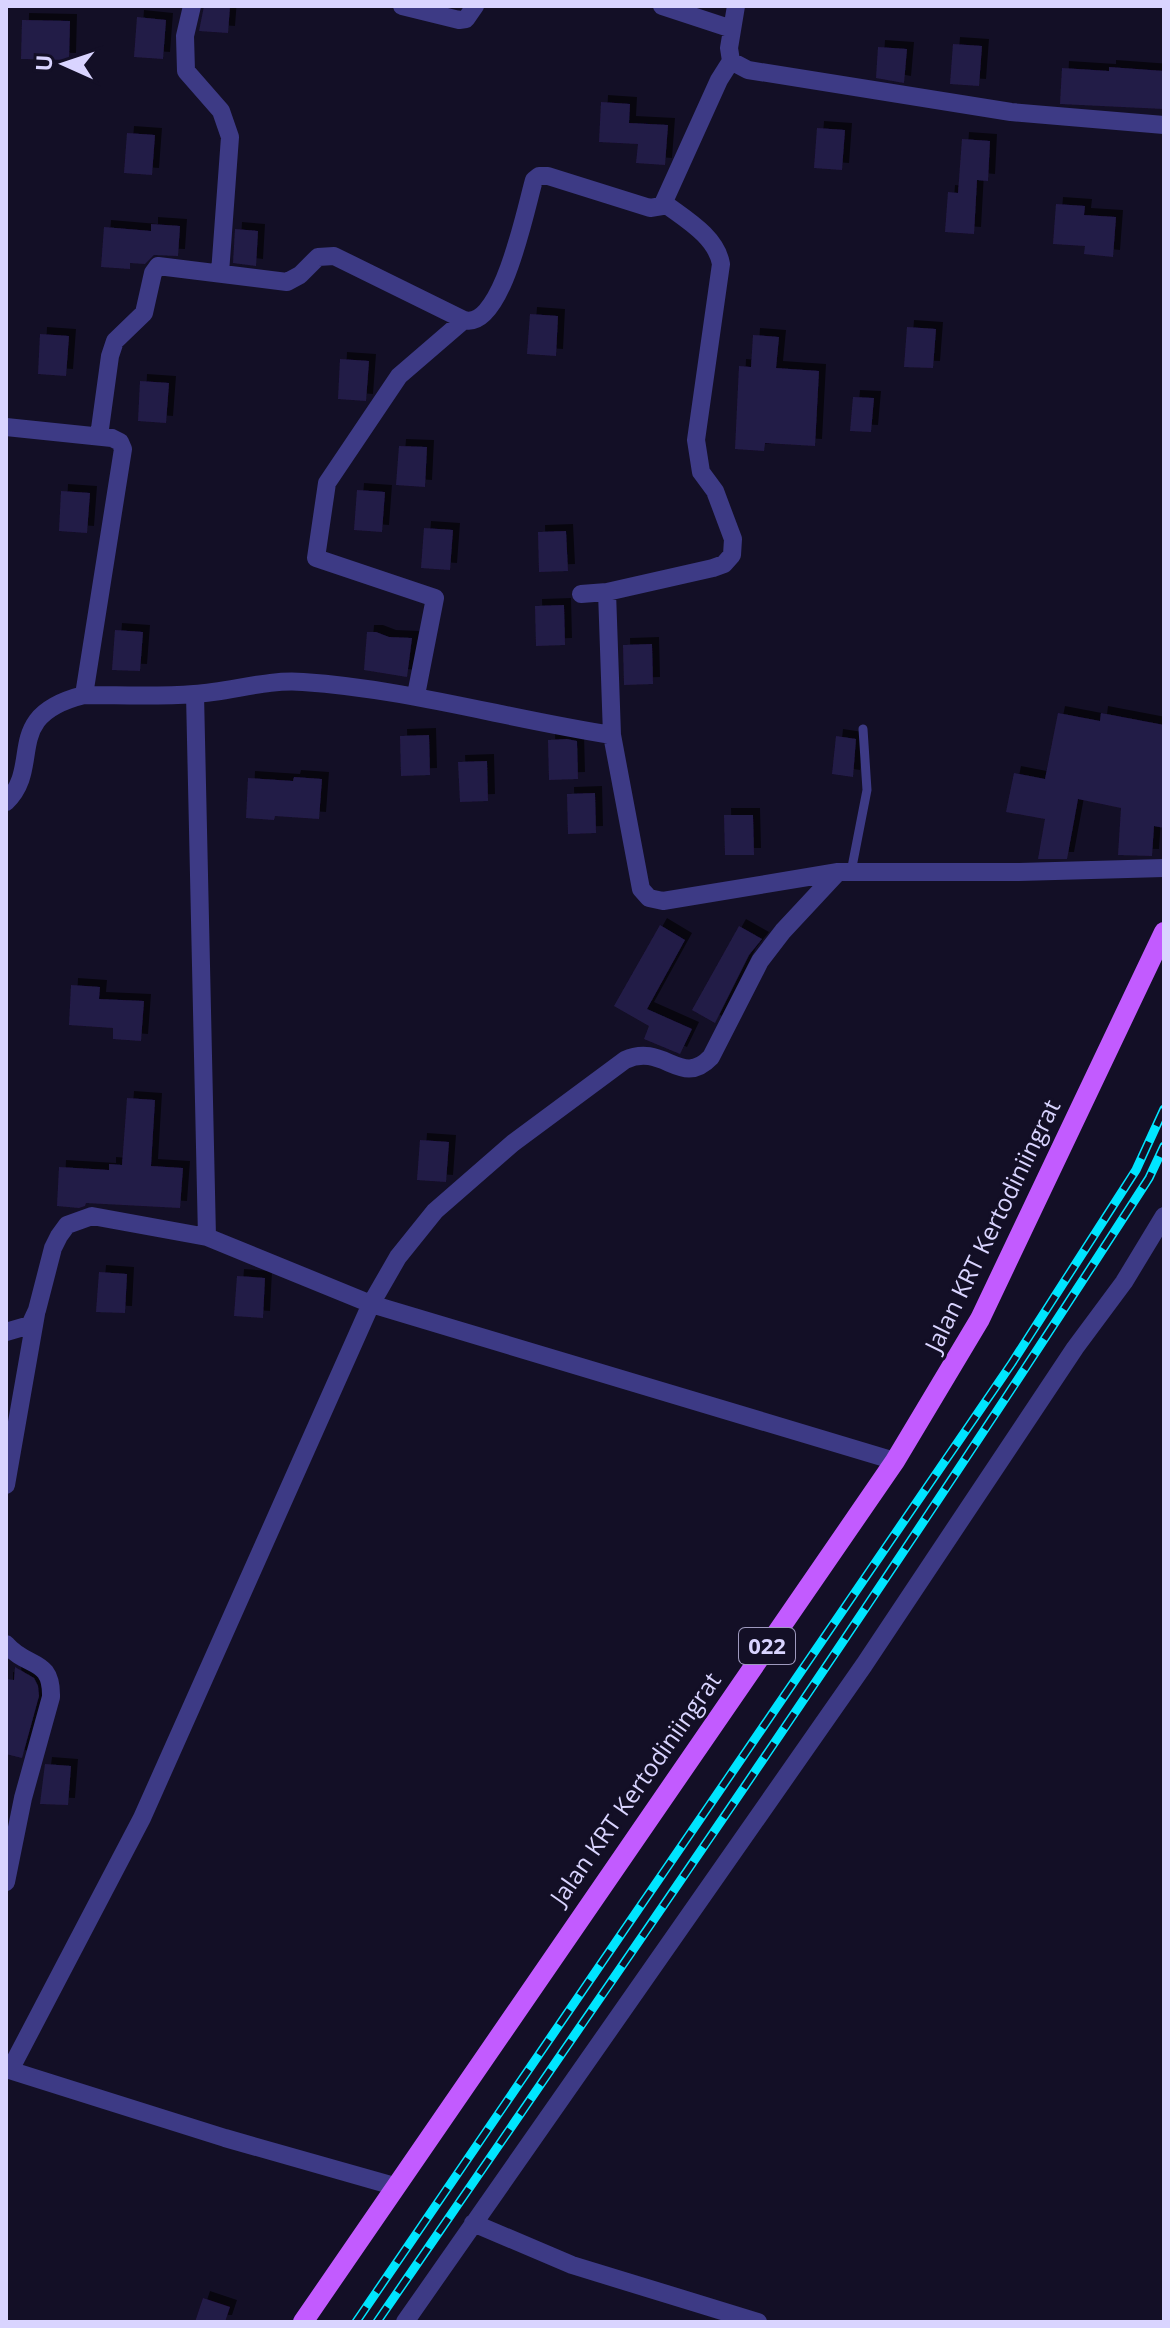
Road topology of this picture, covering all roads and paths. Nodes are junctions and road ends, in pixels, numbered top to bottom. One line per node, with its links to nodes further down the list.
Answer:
1 (192, 6): 10 (street)
2 (402, 6): 3 (street)
3 (475, 6)
4 (662, 6): 6 (street)
5 (736, 6): 6 (street)
6 (732, 29): 7 (street)
7 (731, 61): 8 (street); 9 (street)
8 (1164, 125)
9 (664, 203): 11 (street); 14 (street)
10 (220, 273): 11 (street); 13 (street)
11 (464, 320): 18 (street)
12 (6, 427): 13 (street)
13 (99, 436): 17 (street)
14 (607, 592): 15 (street); 20 (street)
15 (581, 594)
16 (195, 694): 17 (street); 18 (street); 26 (street)
17 (84, 695): 21 (street)
18 (416, 695): 20 (street)
19 (863, 729): 23 (lane)
20 (612, 735): 23 (street)
21 (6, 802)
22 (1164, 868): 23 (street)
23 (844, 872): 27 (street)
24 (1164, 932): 30 (main road, Jalan KRT Kertodiniingrat / 022)
25 (1164, 1216): 36 (street)
26 (207, 1237): 27 (street); 28 (street)
27 (371, 1304): 30 (street); 34 (street)
28 (37, 1310): 29 (street); 31 (street)
29 (6, 1332)
30 (895, 1461): 35 (main road, Jalan KRT Kertodiniingrat / 022)
31 (6, 1485)
32 (6, 1644): 33 (street)
33 (6, 1882)
34 (8, 2069): 35 (street)
35 (394, 2186): 37 (main road, Jalan KRT Kertodiniingrat / 022)
36 (473, 2223): 38 (street); 39 (street)
37 (303, 2322)
38 (405, 2322)
39 (758, 2322)

